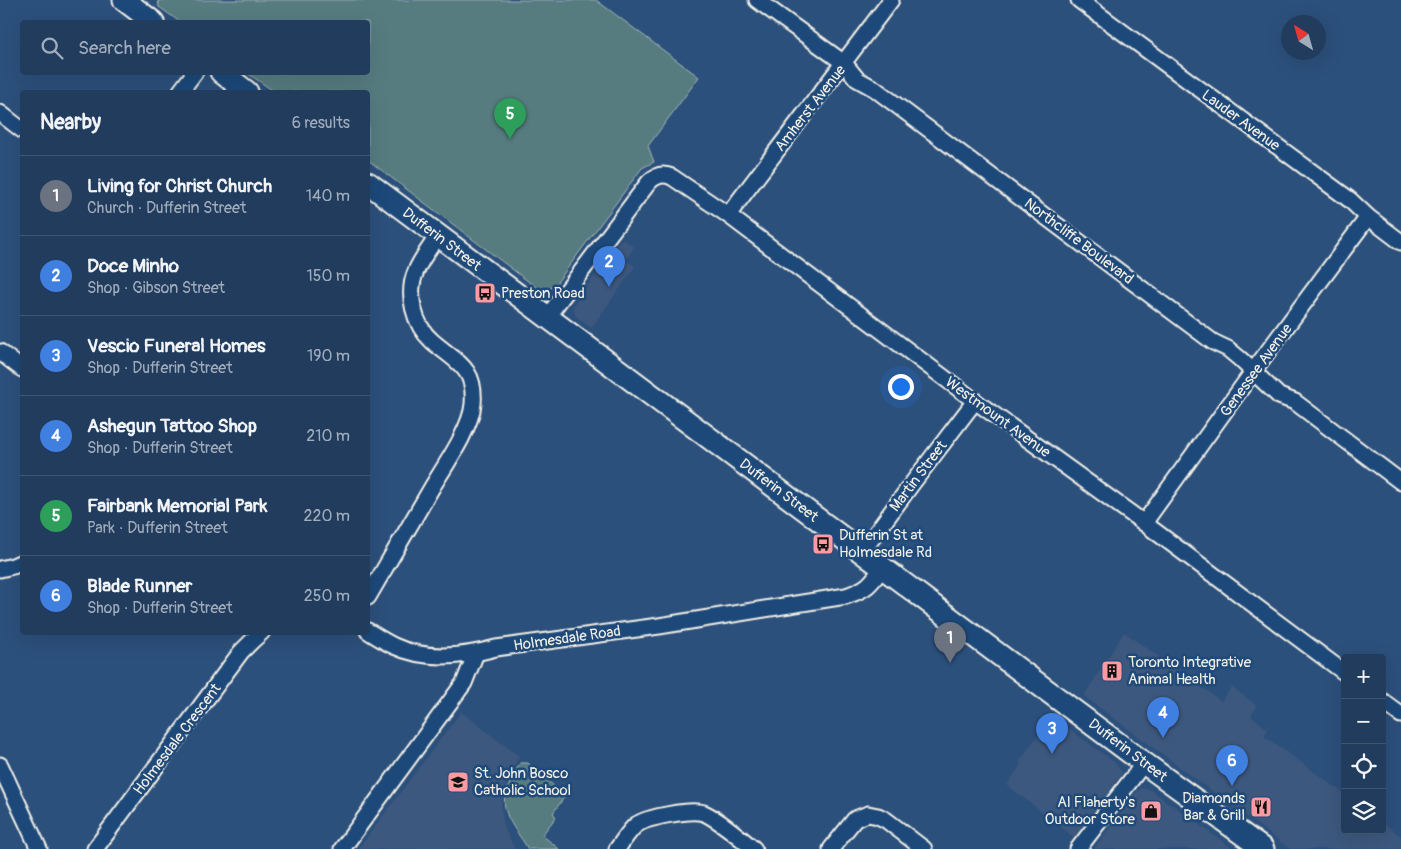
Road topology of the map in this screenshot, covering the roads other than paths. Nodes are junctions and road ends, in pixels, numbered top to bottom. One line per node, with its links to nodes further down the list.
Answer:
1 (757, 0): 6 (street, Northcliffe Boulevard)
2 (891, 0): 6 (street, Amherst Avenue)
3 (1079, 0): 15 (street, Lauder Avenue)
4 (130, 2): 5 (main road)
5 (151, 20)
6 (844, 63): 14 (street, Amherst Avenue); 21 (street, Northcliffe Boulevard)
7 (193, 75): 9 (street)
8 (225, 75): 10 (main road)
9 (182, 90)
10 (244, 90)
11 (0, 114): 12 (street)
12 (20, 129)
13 (370, 185): 16 (main road, Dufferin Street)
14 (728, 215): 18 (street, Westmount Avenue); 22 (street, Westmount Avenue)
15 (1368, 217): 17 (street, Lauder Avenue); 21 (street, Genessee Avenue)
16 (438, 236): 18 (main road, Dufferin Street); 29 (street)
17 (1401, 242)
18 (547, 318): 25 (main road, Dufferin Street)
19 (0, 352): 20 (street)
20 (20, 367)
21 (1253, 372): 23 (street, Northcliffe Boulevard); 24 (street, Genessee Avenue)
22 (975, 401): 24 (street, Westmount Avenue); 25 (street, Martin Street)
23 (1401, 482)
24 (1144, 523): 33 (street, Westmount Avenue)
25 (862, 552): 27 (main road, Dufferin Street)
26 (20, 563): 28 (street)
27 (883, 567): 32 (street, Holmesdale Road); 36 (main road, Dufferin Street)
28 (0, 569)
29 (370, 595)
30 (370, 632): 32 (street)
31 (259, 635): 39 (street, Holmesdale Crescent)
32 (476, 654): 40 (street)
33 (1341, 670)
34 (1386, 703): 35 (street)
35 (1401, 714)
36 (1144, 763): 45 (street); 46 (main road, Dufferin Street)
37 (0, 765): 38 (street)
38 (39, 849)
39 (95, 849)
40 (342, 849)
41 (617, 849): 42 (street)
42 (754, 849)
43 (831, 849): 44 (street)
44 (924, 849)
45 (1078, 849)
46 (1263, 849)

